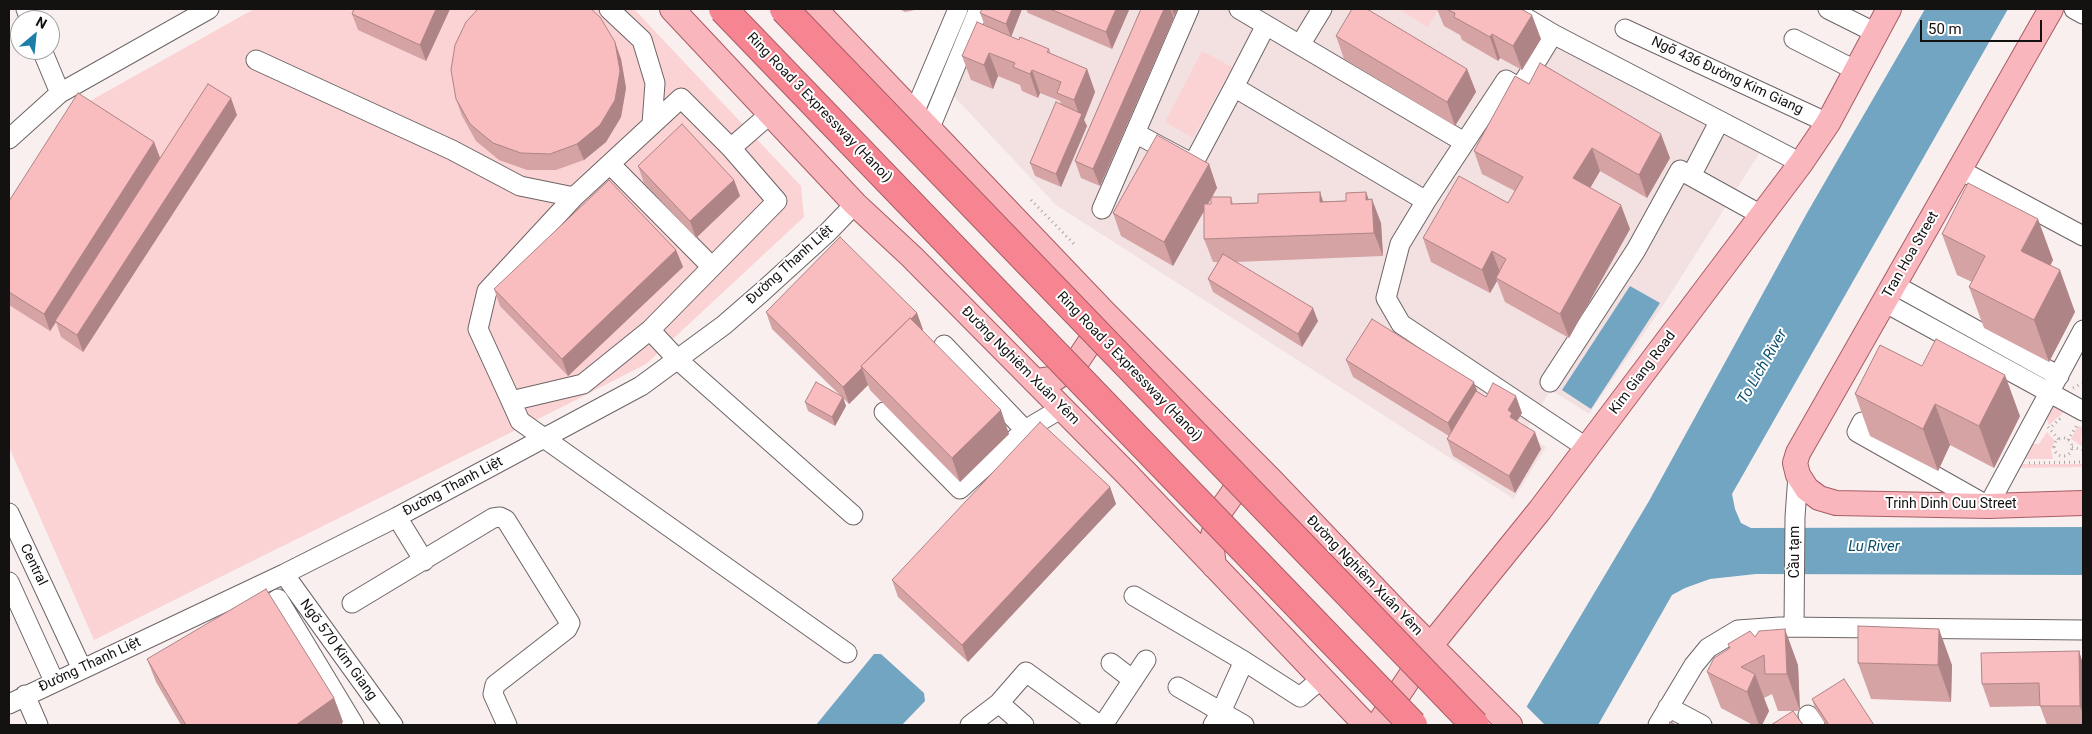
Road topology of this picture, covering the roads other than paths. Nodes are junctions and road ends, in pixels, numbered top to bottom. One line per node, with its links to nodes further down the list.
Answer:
1 (209, 9): 28 (street)
2 (609, 9): 33 (street)
3 (672, 9): 29 (main road, Đường Nghiêm Xuân Yêm)
4 (723, 9): 113 (highway, Ring Road 3 Expressway (Hanoi), bridge)
5 (784, 9): 101 (highway, Ring Road 3 Expressway (Hanoi), bridge)
6 (815, 9): 30 (main road, Đường Nghiêm Xuân Yêm)
7 (958, 9): 30 (street)
8 (979, 9): 30 (street)
9 (1189, 9): 34 (street)
10 (1239, 9): 18 (street)
11 (1322, 9): 23 (street)
12 (1511, 9): 21 (street)
13 (1828, 9): 20 (street)
14 (1889, 9): 20 (main road, Kim Giang Road)
15 (2051, 9): 40 (main road, Tran Hoa Street)
16 (2074, 9): 17 (street)
17 (2083, 14)
18 (1266, 25): 23 (street); 27 (street)
19 (1625, 29): 32 (street, Ngõ 436 Đường Kim Giang)
20 (1876, 33): 26 (main road, Kim Giang Road)
21 (1553, 34): 31 (street); 36 (street)
22 (1794, 39): 26 (street)
23 (1300, 44): 36 (street)
24 (46, 60): 28 (street)
25 (256, 60): 42 (street)
26 (1855, 70): 32 (main road, Kim Giang Road)
27 (1234, 87): 34 (street); 43 (street)
28 (60, 93): 35 (street)
29 (770, 114): 37 (street); 44 (main road, Đường Nghiêm Xuân Yêm)
30 (922, 121): 50 (main road, Đường Nghiêm Xuân Yêm)
31 (1719, 122): 39 (street); 41 (street)
32 (1828, 123): 39 (main road, Kim Giang Road)
33 (652, 124): 37 (street); 38 (street)
34 (1135, 133): 45 (street)
35 (9, 139)
36 (1464, 142): 43 (street)
37 (730, 148): 48 (street)
38 (610, 164): 42 (street); 48 (street)
39 (1801, 164): 46 (main road, Kim Giang Road)
40 (1960, 170): 47 (street); 49 (main road, Tran Hoa Street)
41 (1690, 176): 46 (street); 57 (street)
42 (574, 197): 59 (street)
43 (1426, 201): 66 (street)
44 (855, 204): 54 (street, Đường Thanh Liệt); 56 (main road, Đường Nghiêm Xuân Yêm)
45 (1102, 209)
46 (1763, 216): 66 (main road, Kim Giang Road)
47 (2083, 236)
48 (712, 267): 51 (street)
49 (1888, 293): 55 (street); 58 (street); 67 (main road, Tran Hoa Street)
50 (1103, 310): 56 (main road); 68 (main road, Đường Nghiêm Xuân Yêm)
51 (650, 330): 54 (street); 59 (street)
52 (2083, 330): 55 (street)
53 (944, 345): 64 (street)
54 (678, 360): 65 (street, Đường Thanh Liệt); 72 (street)
55 (2059, 376): 58 (street)
56 (1036, 381): 60 (main road, Đường Nghiêm Xuân Yêm)
57 (1550, 382)
58 (2050, 393): 62 (street); 70 (street)
59 (511, 401): 65 (street)
60 (1062, 408): 64 (street); 75 (main road, Đường Nghiêm Xuân Yêm)
61 (884, 412): 64 (street)
62 (2076, 416)
63 (1862, 422): 70 (street)
64 (1025, 430)
65 (544, 438): 73 (street, Đường Thanh Liệt); 88 (street)
66 (1587, 448): 87 (main road, Kim Giang Road)
67 (1798, 475): 70 (main road, Trinh Dinh Cuu Street); 83 (street, Cầu tạm)
68 (1271, 480): 75 (main road); 87 (main road, Đường Nghiêm Xuân Yêm)
69 (2083, 503): 70 (main road, Trinh Dinh Cuu Street)
70 (1988, 506)
71 (9, 513): 81 (street, Central)
72 (853, 515)
73 (397, 517): 74 (street); 76 (street, Đường Thanh Liệt)
74 (424, 561): 79 (street); 105 (street)
75 (1214, 566): 93 (main road, Đường Nghiêm Xuân Yêm)
76 (284, 574): 80 (street, Đường Thanh Liệt); 104 (street, Ngõ 570 Kim Giang)
77 (9, 582): 84 (street)
78 (1134, 596): 90 (street)
79 (352, 603)
80 (200, 614): 86 (street); 92 (street, Đường Thanh Liệt)
81 (58, 616): 84 (street); 92 (street, Central)
82 (237, 625): 103 (street)
83 (1794, 627): 85 (street); 99 (street)
84 (30, 629): 95 (street)
85 (2083, 630)
86 (208, 631)
87 (1431, 645): 101 (main road, Đường Nghiêm Xuân Yêm); 112 (main road, Kim Giang Road)
88 (847, 653)
89 (1146, 660): 94 (street)
90 (1244, 660): 93 (street); 100 (street)
91 (1111, 663): 94 (street)
92 (82, 670): 95 (street, Đường Thanh Liệt)
93 (1321, 679): 111 (main road, Đường Nghiêm Xuân Yêm)
94 (1133, 680): 109 (street)
95 (54, 682): 97 (street, Đường Thanh Liệt)
96 (1178, 687): 100 (street)
97 (17, 699): 102 (street)
98 (998, 703): 106 (street); 107 (street); 108 (street)
99 (1668, 707): 114 (street); 115 (street)
100 (1217, 719): 110 (street)
101 (1494, 721)
102 (38, 725)
103 (354, 725)
104 (393, 725)
105 (507, 725)
106 (970, 725)
107 (1024, 725)
108 (1098, 725)
109 (1103, 725)
110 (1244, 725)
111 (1366, 725)
112 (1378, 725)
113 (1414, 725)
114 (1658, 725)
115 (1702, 725)

